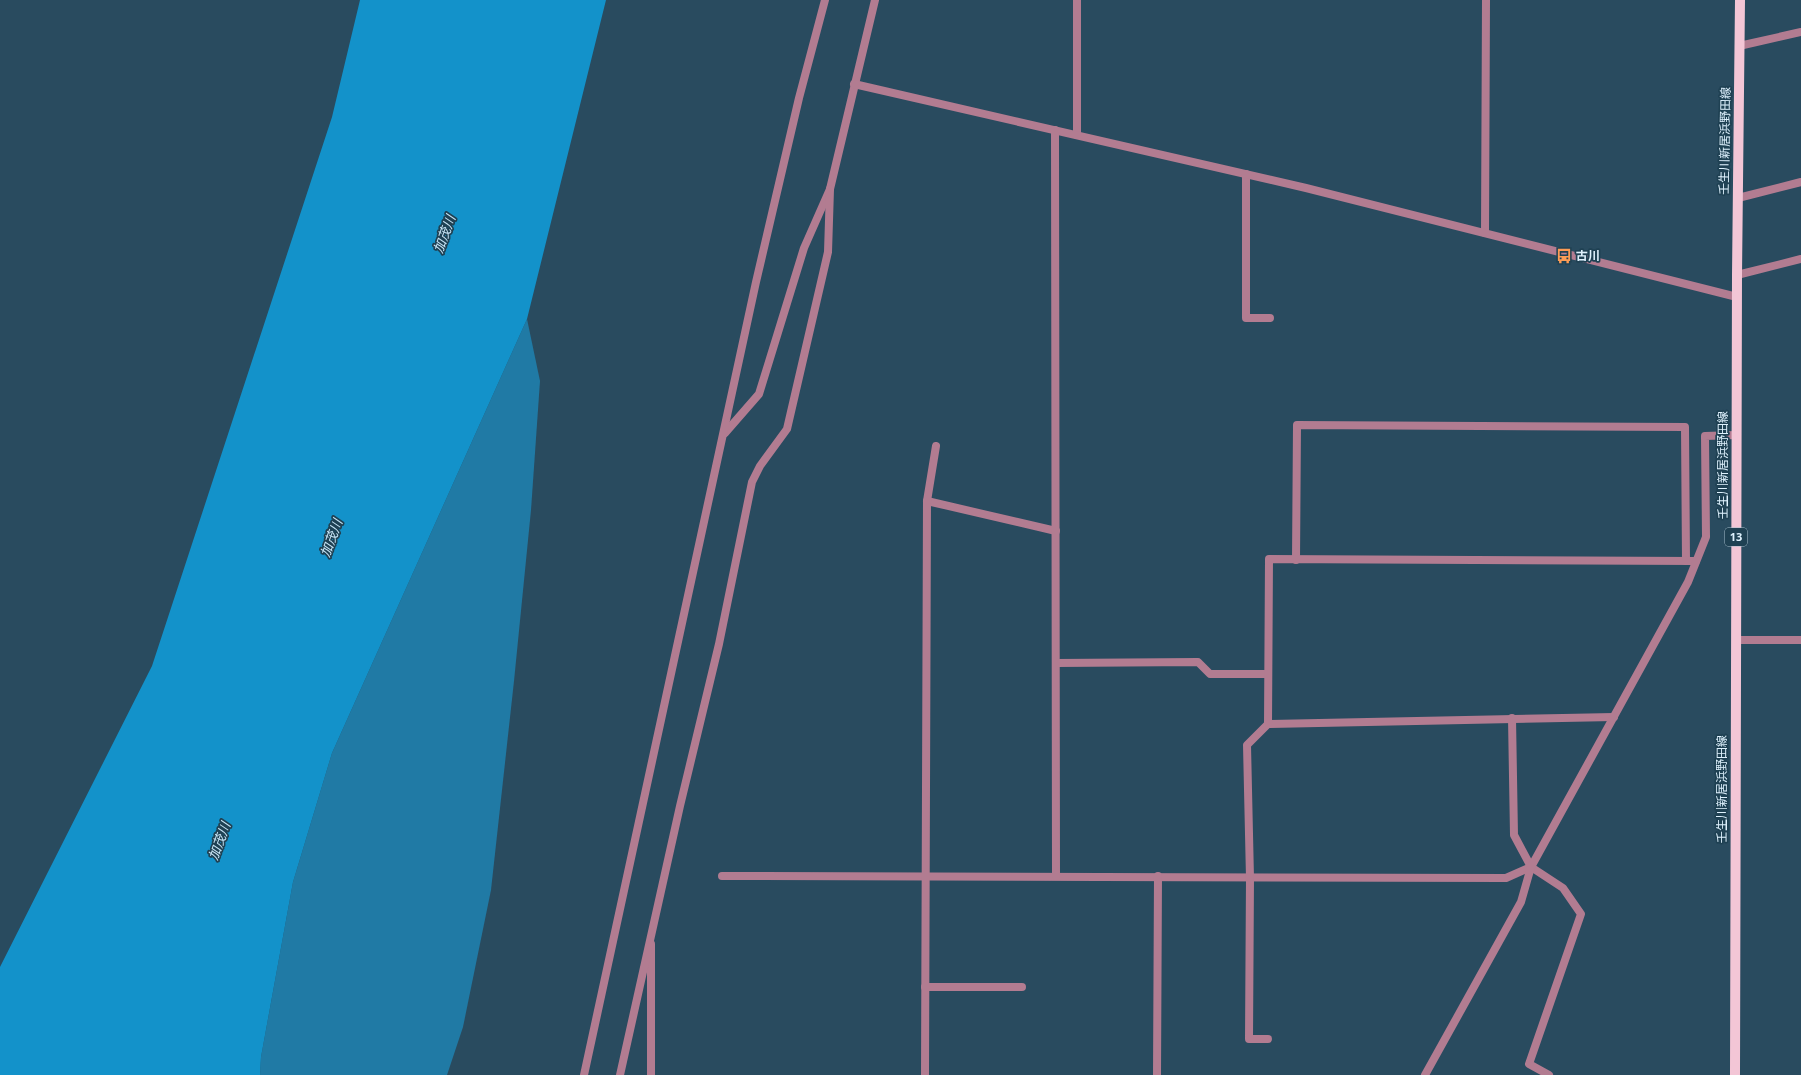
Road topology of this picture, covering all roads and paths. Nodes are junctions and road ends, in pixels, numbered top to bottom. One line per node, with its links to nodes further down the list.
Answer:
1 (825, 0): 20 (street)
2 (875, 0): 8 (street)
3 (1078, 0): 10 (street)
4 (1486, 0): 15 (street)
5 (1740, 0): 7 (main road, 壬生川新居浜野田線 / 13)
6 (1801, 32): 7 (street)
7 (1739, 46): 14 (main road, 壬生川新居浜野田線 / 13)
8 (854, 84): 9 (street); 13 (street)
9 (1055, 130): 10 (street); 24 (street)
10 (1077, 135): 11 (street)
11 (1246, 174): 15 (street); 19 (street)
12 (1801, 182): 14 (street)
13 (830, 188): 20 (street); 41 (street)
14 (1738, 198): 17 (main road, 壬生川新居浜野田線 / 13)
15 (1485, 233): 18 (street)
16 (1801, 259): 17 (street)
17 (1737, 275): 18 (main road, 壬生川新居浜野田線 / 13)
18 (1737, 297): 21 (main road, 壬生川新居浜野田線 / 13)
19 (1270, 318)
20 (724, 434): 45 (street)
21 (1736, 435): 27 (street); 28 (main road, 壬生川新居浜野田線 / 13)
22 (936, 446): 23 (street)
23 (927, 501): 24 (street); 37 (street)
24 (1056, 531): 30 (street)
25 (1296, 560): 26 (street); 26 (street); 31 (street)
26 (1686, 561): 27 (street)
27 (1696, 561): 32 (street)
28 (1736, 640): 29 (street); 52 (main road, 壬生川新居浜野田線 / 13)
29 (1801, 640)
30 (1056, 663): 31 (street); 38 (street)
31 (1268, 674): 34 (street)
32 (1614, 717): 33 (street); 35 (street)
33 (1512, 718): 34 (street); 35 (street)
34 (1268, 724): 40 (street)
35 (1530, 867): 40 (street); 50 (street); 51 (street)
36 (722, 876): 37 (street)
37 (926, 876): 38 (street); 42 (street)
38 (1056, 876): 39 (street)
39 (1158, 876): 40 (street); 49 (street)
40 (1250, 878): 44 (street)
41 (651, 933): 46 (street); 47 (street)
42 (925, 987): 43 (street); 48 (street)
43 (1022, 987)
44 (1268, 1039)
45 (584, 1075)
46 (620, 1075)
47 (651, 1075)
48 (925, 1075)
49 (1157, 1075)
50 (1425, 1075)
51 (1549, 1075)
52 (1735, 1075)

